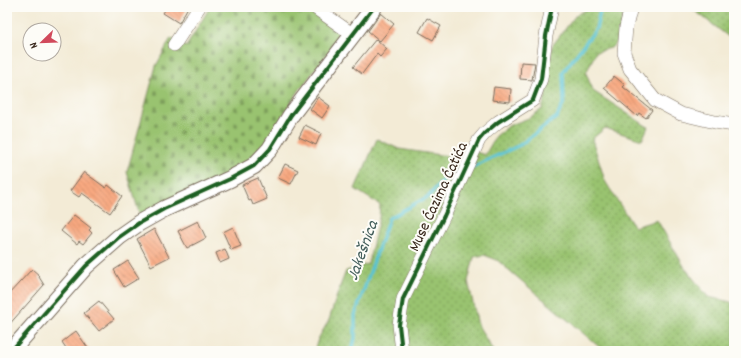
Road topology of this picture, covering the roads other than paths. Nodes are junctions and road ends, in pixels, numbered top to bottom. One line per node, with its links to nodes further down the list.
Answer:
1 (199, 7): 7 (street)
2 (314, 7): 6 (street)
3 (374, 7): 6 (street)
4 (552, 7): 10 (street, Muse Ćazima Ćatića)
5 (631, 7): 8 (street)
6 (352, 34): 9 (street)
7 (174, 45)
8 (734, 126)
9 (11, 351)
10 (402, 351)

